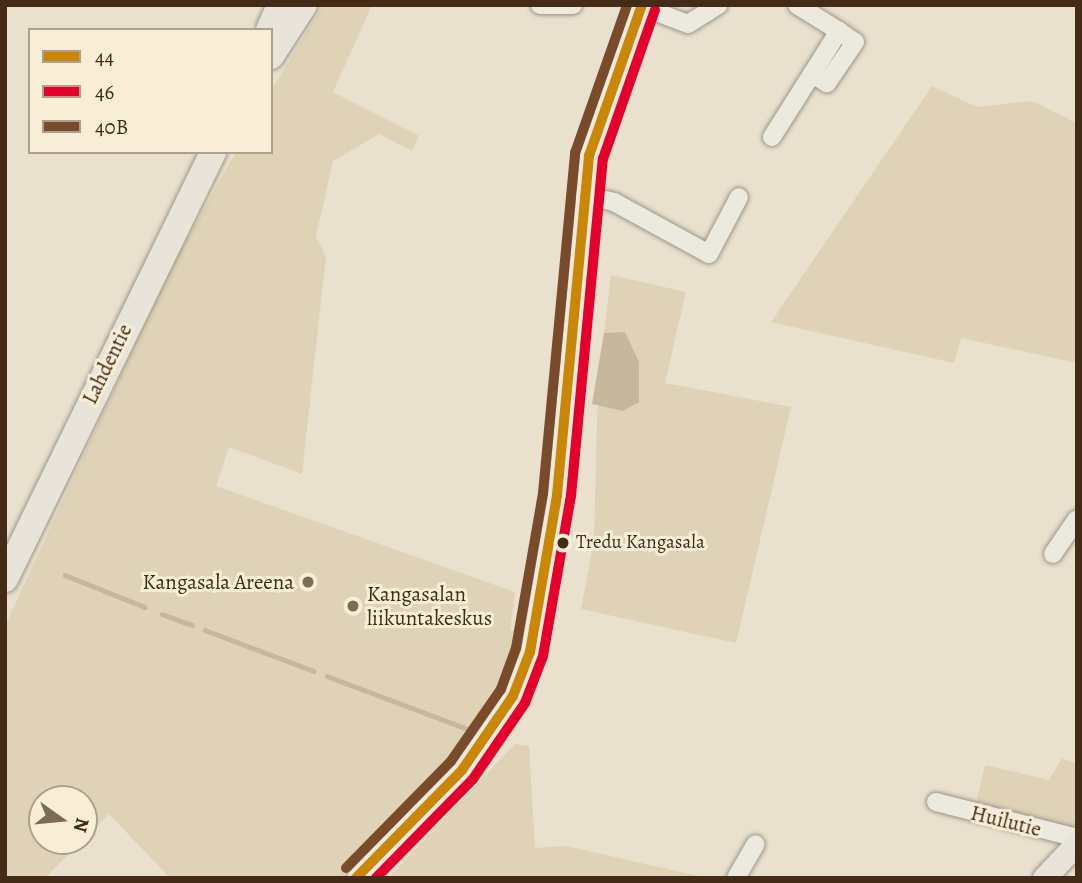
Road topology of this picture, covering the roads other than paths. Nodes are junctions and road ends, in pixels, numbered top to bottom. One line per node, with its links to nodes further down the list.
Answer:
1 (280, 5): 9 (highway)
2 (293, 5): 10 (highway)
3 (304, 5): 11 (highway)
4 (540, 5): 5 (street)
5 (573, 5)
6 (641, 5): 7 (street); 14 (street)
7 (719, 5)
8 (797, 5): 12 (street)
9 (270, 28)
10 (273, 41)
11 (273, 53)
12 (772, 136)
13 (212, 154): 18 (highway, Lahdentie)
14 (584, 195): 15 (street); 22 (street)
15 (739, 197)
16 (1077, 519): 17 (street)
17 (1053, 554)
18 (5, 579)
19 (936, 802): 20 (street, Huilutie)
20 (1077, 840): 24 (main road)
21 (756, 844): 23 (street)
22 (356, 878)
23 (736, 878)
24 (1044, 878)

